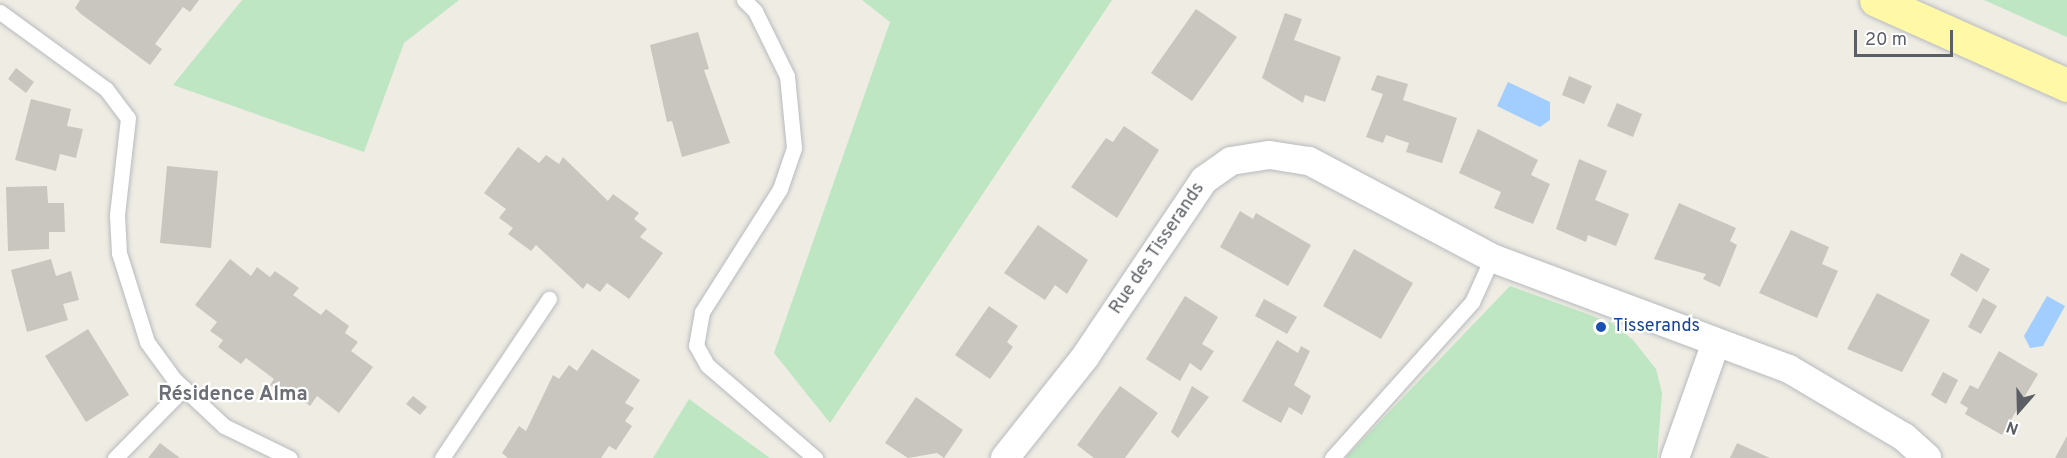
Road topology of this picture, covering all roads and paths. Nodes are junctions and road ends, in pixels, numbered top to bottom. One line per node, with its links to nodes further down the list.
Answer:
1 (744, 0): 12 (lane)
2 (1876, 0): 4 (main road)
3 (0, 12): 8 (lane)
4 (2067, 85)
5 (1492, 258): 7 (street, Rue des Tisserands); 13 (street, Rue des Tisserands); 14 (lane)
6 (549, 299): 11 (lane)
7 (1715, 345): 15 (street); 16 (street, Rue des Tisserands)
8 (184, 388): 9 (lane); 10 (lane)
9 (115, 458)
10 (290, 458)
11 (442, 458)
12 (815, 458)
13 (1005, 458)
14 (1332, 458)
15 (1675, 458)
16 (1927, 458)

